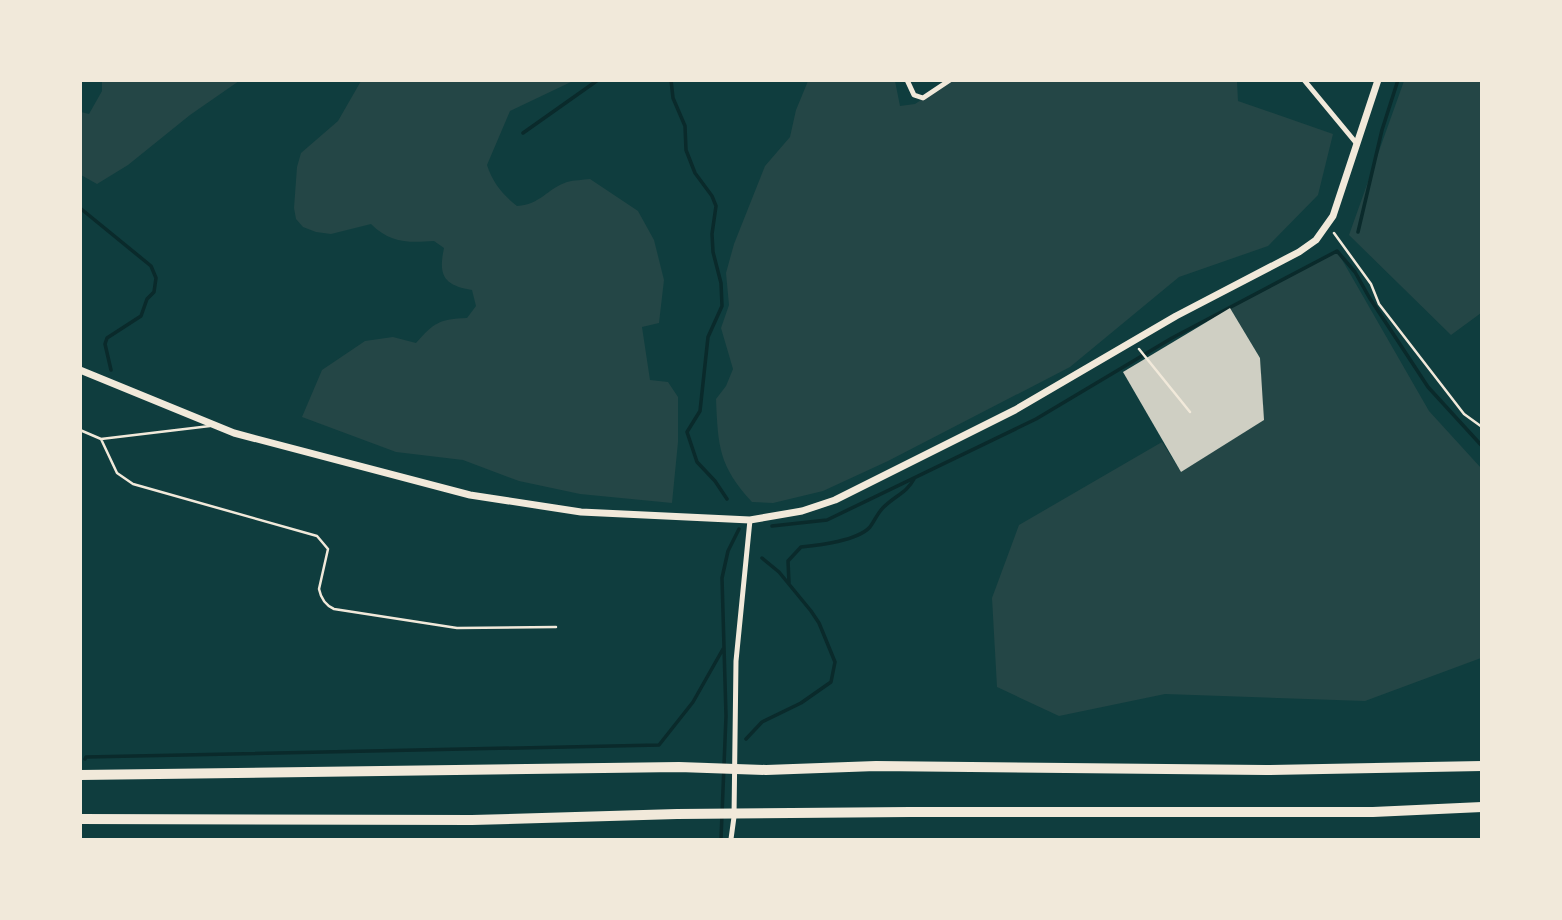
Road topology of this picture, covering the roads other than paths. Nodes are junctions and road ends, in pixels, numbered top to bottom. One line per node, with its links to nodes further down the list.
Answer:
1 (907, 80): 2 (street)
2 (950, 80)
3 (1304, 80): 5 (street)
4 (1378, 80): 5 (street)
5 (1357, 144): 10 (street)
6 (80, 370): 7 (street)
7 (213, 425): 9 (lane); 10 (street)
8 (80, 430): 9 (lane)
9 (101, 439): 11 (lane)
10 (750, 520): 16 (street)
11 (556, 627)
12 (1482, 765): 13 (highway)
13 (80, 775)
14 (1482, 807): 15 (highway)
15 (80, 819)
16 (731, 839)

